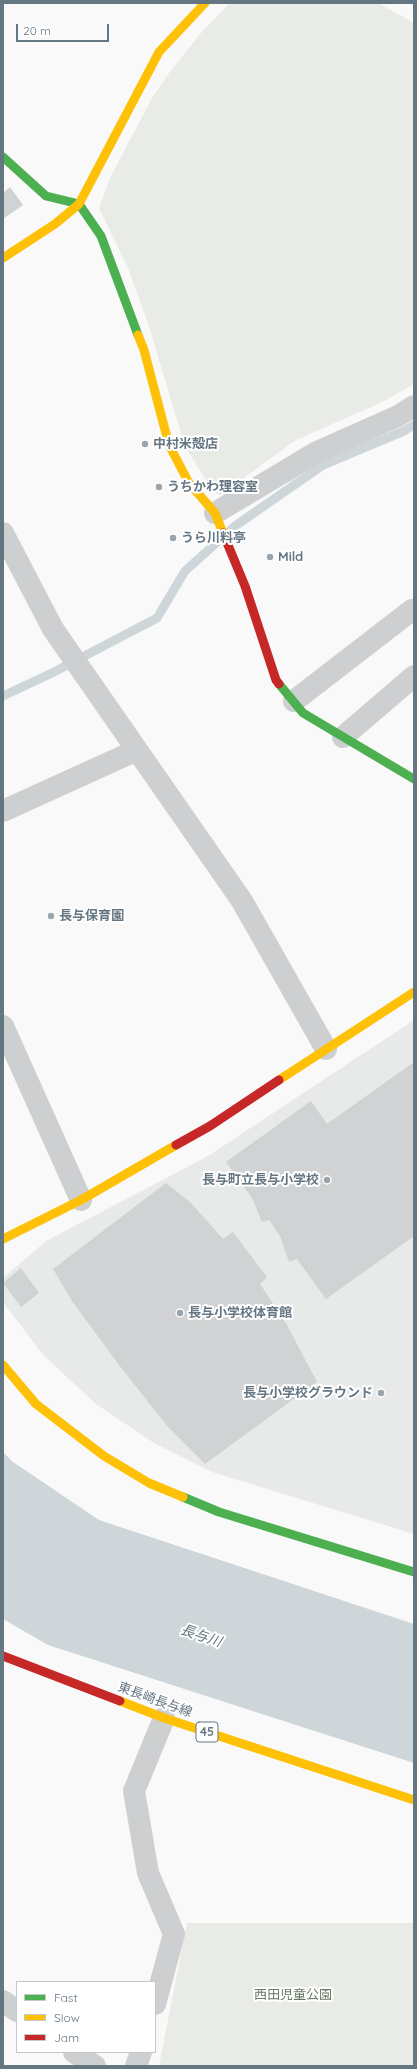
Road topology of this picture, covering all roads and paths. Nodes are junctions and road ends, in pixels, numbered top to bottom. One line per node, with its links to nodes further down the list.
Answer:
1 (205, 3): 3 (street)
2 (3, 157): 3 (street)
3 (78, 204): 4 (street); 6 (street)
4 (3, 258)
5 (414, 406): 6 (street)
6 (218, 521): 10 (street)
7 (3, 533): 12 (street)
8 (412, 610): 10 (street)
9 (414, 676): 11 (street)
10 (294, 701): 11 (street)
11 (344, 736): 13 (street)
12 (137, 750): 14 (street); 17 (street)
13 (414, 778)
14 (3, 811)
15 (414, 992): 17 (street)
16 (3, 1026): 18 (street)
17 (326, 1049): 18 (street)
18 (82, 1200): 19 (street)
19 (3, 1239)
20 (3, 1365): 21 (street)
21 (414, 1572)
22 (3, 1656): 23 (street, 東長崎長与線 / 45)
23 (164, 1718): 24 (street, 東長崎長与線 / 45); 25 (street)
24 (414, 1800)
25 (156, 2000)
26 (3, 2001): 27 (street)
27 (16, 2010)
28 (76, 2053): 30 (street)
29 (141, 2053): 31 (street)
30 (95, 2066)
31 (136, 2066)

